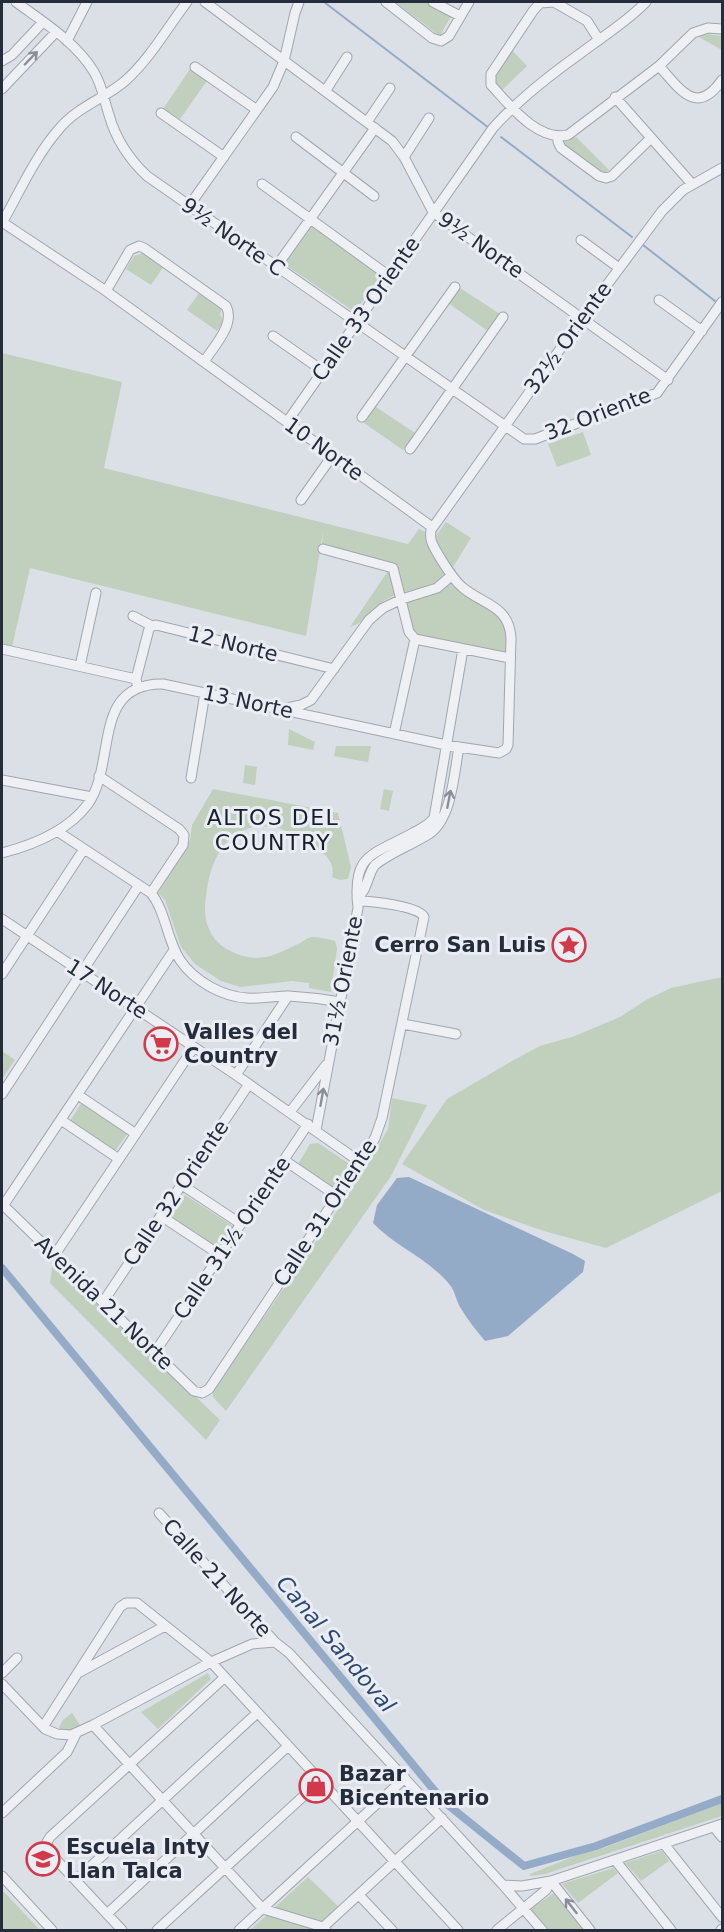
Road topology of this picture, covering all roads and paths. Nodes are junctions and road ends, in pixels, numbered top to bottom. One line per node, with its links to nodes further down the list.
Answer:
1 (16, 2): 11 (street, 9½ Norte C)
2 (87, 2): 15 (street)
3 (186, 2): 25 (street)
4 (210, 2): 17 (street, 9½ Norte)
5 (299, 2): 17 (street)
6 (386, 2): 10 (street)
7 (433, 2): 10 (street)
8 (469, 2): 10 (street)
9 (646, 2): 14 (street, Calle 33 Oriente)
10 (460, 16)
11 (44, 22): 13 (street, 9½ Norte C); 18 (street)
12 (723, 29): 19 (street)
13 (56, 32): 15 (street, 9½ Norte C); 22 (street, one-way to 13)
14 (599, 40): 27 (street, Calle 33 Oriente); 27 (street)
15 (67, 41): 25 (street, 9½ Norte C)
16 (347, 57): 24 (street)
17 (284, 61): 24 (street, 9½ Norte); 28 (street)
18 (2, 62)
19 (659, 66): 21 (street); 26 (street)
20 (195, 67): 28 (street)
21 (723, 80)
22 (3, 83)
23 (390, 88): 31 (street)
24 (326, 90): 31 (street, 9½ Norte)
25 (104, 96): 43 (street, 9½ Norte C); 46 (street)
26 (615, 97): 33 (street); 35 (street)
27 (513, 108): 33 (street); 44 (street, Calle 33 Oriente)
28 (257, 110): 36 (street)
29 (161, 113): 36 (street)
30 (429, 118): 37 (street)
31 (366, 122): 32 (street, 9½ Norte)
32 (375, 128): 37 (street, 9½ Norte); 39 (street)
33 (558, 136): 35 (street)
34 (296, 137): 39 (street)
35 (651, 138): 41 (street)
36 (224, 157): 43 (street)
37 (404, 158): 44 (street, 9½ Norte)
38 (723, 168): 41 (street, 32½ Oriente)
39 (343, 173): 42 (street); 45 (street)
40 (262, 184): 45 (street)
41 (692, 184): 49 (street, 32½ Oriente)
42 (374, 196)
43 (189, 206): 48 (street, 9½ Norte C)
44 (434, 213): 50 (street, Calle 33 Oriente); 56 (street, 9½ Norte)
45 (310, 219): 48 (street); 50 (street)
46 (2, 222): 52 (street, 10 Norte)
47 (581, 240): 49 (street)
48 (276, 267): 57 (street, 9½ Norte C)
49 (619, 268): 56 (street, 32½ Oriente)
50 (389, 276): 57 (street, Calle 33 Oriente)
51 (455, 287): 60 (street)
52 (106, 291): 61 (street, 10 Norte); 61 (street)
53 (659, 300): 58 (street)
54 (723, 302): 58 (street, 32 Oriente)
55 (503, 317): 64 (street)
56 (583, 317): 63 (street, 9½ Norte); 67 (street, 32½ Oriente)
57 (357, 323): 60 (street, 9½ Norte C); 62 (street, Calle 33 Oriente)
58 (702, 331): 63 (street, 32 Oriente)
59 (273, 336): 62 (street)
60 (405, 357): 64 (street, 9½ Norte C); 65 (street)
61 (204, 362): 66 (street, 10 Norte)
62 (323, 371): 66 (street, Calle 33 Oriente)
63 (668, 380): 67 (street, 32 Oriente)
64 (452, 390): 67 (street, 9½ Norte C); 68 (street)
65 (362, 417)
66 (287, 422): 69 (street, 10 Norte)
67 (504, 426): 71 (street, 32½ Oriente)
68 (410, 449)
69 (333, 455): 70 (street); 71 (street, 10 Norte)
70 (301, 500)
71 (432, 527): 73 (street)
72 (323, 549): 75 (street)
73 (451, 576): 75 (street); 81 (street)
74 (96, 593): 82 (street)
75 (402, 599): 78 (street); 83 (street)
76 (133, 616): 77 (street, 12 Norte)
77 (152, 626): 83 (street, 12 Norte); 84 (street)
78 (415, 639): 80 (street); 87 (street)
79 (2, 649): 82 (street, 13 Norte)
80 (463, 649): 81 (street); 88 (street)
81 (510, 658): 89 (street, 13 Norte)
82 (80, 666): 84 (street, 13 Norte)
83 (334, 669): 86 (street)
84 (137, 683): 85 (street, 13 Norte); 90 (street)
85 (205, 693): 86 (street, 13 Norte); 91 (street)
86 (276, 708): 87 (street, 13 Norte)
87 (394, 734): 88 (street, 13 Norte)
88 (446, 745): 89 (street, 13 Norte); 94 (street)
89 (459, 747): 94 (street, one-way to 89)
90 (99, 776): 93 (street); 99 (street)
91 (191, 778)
92 (2, 780): 93 (street)
93 (92, 796): 95 (street)
94 (435, 823): 100 (street, 31½ Oriente)
95 (57, 831): 96 (street); 97 (street)
96 (84, 849): 98 (street); 102 (street)
97 (2, 853)
98 (139, 885): 99 (street); 104 (street)
99 (151, 893): 103 (street)
100 (357, 900): 107 (street, 31½ Oriente); 109 (street, Calle 31 Oriente)
101 (2, 920): 102 (street, 17 Norte)
102 (27, 936): 104 (street, 17 Norte); 105 (street)
103 (174, 950): 106 (street); 108 (street)
104 (81, 973): 108 (street, 17 Norte); 115 (street)
105 (2, 974)
106 (288, 996): 107 (street); 113 (street)
107 (340, 1002): 112 (street, 31½ Oriente)
108 (135, 1008): 111 (street, 17 Norte); 116 (street)
109 (403, 1024): 110 (street); 123 (street, Calle 31 Oriente)
110 (456, 1034)
111 (194, 1047): 113 (street, 17 Norte); 120 (street)
112 (327, 1063): 117 (street, 31½ Oriente); 119 (street, 31½ Oriente, one-way to 112)
113 (236, 1075): 114 (street, 17 Norte)
114 (249, 1084): 117 (street, 17 Norte); 124 (street, Calle 32 Oriente)
115 (2, 1094)
116 (78, 1095): 118 (street); 120 (street)
117 (290, 1112): 119 (street, 17 Norte)
118 (61, 1120): 121 (street); 126 (street)
119 (312, 1127): 122 (street, Calle 31½ Oriente); 123 (street, 17 Norte)
120 (136, 1134): 121 (street)
121 (119, 1159): 130 (street)
122 (284, 1160): 125 (street); 128 (street, Calle 31½ Oriente)
123 (360, 1162): 125 (street, Calle 31 Oriente)
124 (182, 1185): 127 (street, Calle 32 Oriente); 128 (street)
125 (337, 1196): 133 (street, Calle 31 Oriente)
126 (2, 1205): 130 (street, Avenida 21 Norte)
127 (161, 1216): 129 (street); 131 (street, Calle 32 Oriente)
128 (241, 1224): 129 (street, Calle 31½ Oriente)
129 (220, 1255): 132 (street, Calle 31½ Oriente)
130 (54, 1256): 131 (street, Avenida 21 Norte)
131 (103, 1302): 132 (street, Avenida 21 Norte)
132 (155, 1352): 133 (street, Avenida 21 Norte)
133 (209, 1389)
134 (159, 1513): 136 (street, Calle 21 Norte)
135 (165, 1626): 138 (street); 140 (street); 140 (street)
136 (274, 1642): 138 (street); 149 (street)
137 (17, 1658): 139 (street)
138 (211, 1662): 141 (street); 144 (street)
139 (2, 1673)
140 (78, 1673): 145 (street)
141 (225, 1677): 143 (street); 148 (street)
142 (2, 1684): 145 (street)
143 (258, 1713): 147 (street); 151 (street)
144 (93, 1725): 146 (street); 148 (street)
145 (43, 1727): 146 (street)
146 (76, 1734): 152 (street)
147 (288, 1746): 150 (street); 156 (street)
148 (129, 1764): 151 (street); 163 (street)
149 (405, 1778): 153 (street); 154 (street)
150 (320, 1781): 154 (street); 161 (street)
151 (162, 1800): 156 (street); 163 (street)
152 (2, 1813)
153 (442, 1818): 160 (street); 165 (street)
154 (358, 1822): 160 (street); 168 (street)
155 (718, 1826): 157 (street); 158 (street)
156 (194, 1834): 161 (street); 169 (street)
157 (723, 1837)
158 (664, 1844): 159 (street); 170 (street)
159 (615, 1860): 164 (street); 181 (street)
160 (394, 1862): 166 (street); 177 (street)
161 (226, 1869): 168 (street); 173 (street)
162 (2, 1879): 171 (street)
163 (76, 1880): 169 (street)
164 (551, 1881): 165 (street); 167 (street); 180 (street, one-way to 164)
165 (503, 1885): 167 (street)
166 (359, 1895): 175 (street); 176 (street)
167 (524, 1907): 178 (street); 179 (street)
168 (263, 1909): 174 (street); 175 (street)
169 (107, 1914): 172 (street)
170 (723, 1917)
171 (52, 1930)
172 (122, 1930)
173 (157, 1930)
174 (239, 1930)
175 (323, 1930)
176 (392, 1930)
177 (458, 1930)
178 (497, 1930)
179 (542, 1930)
180 (590, 1930)
181 (671, 1930)

